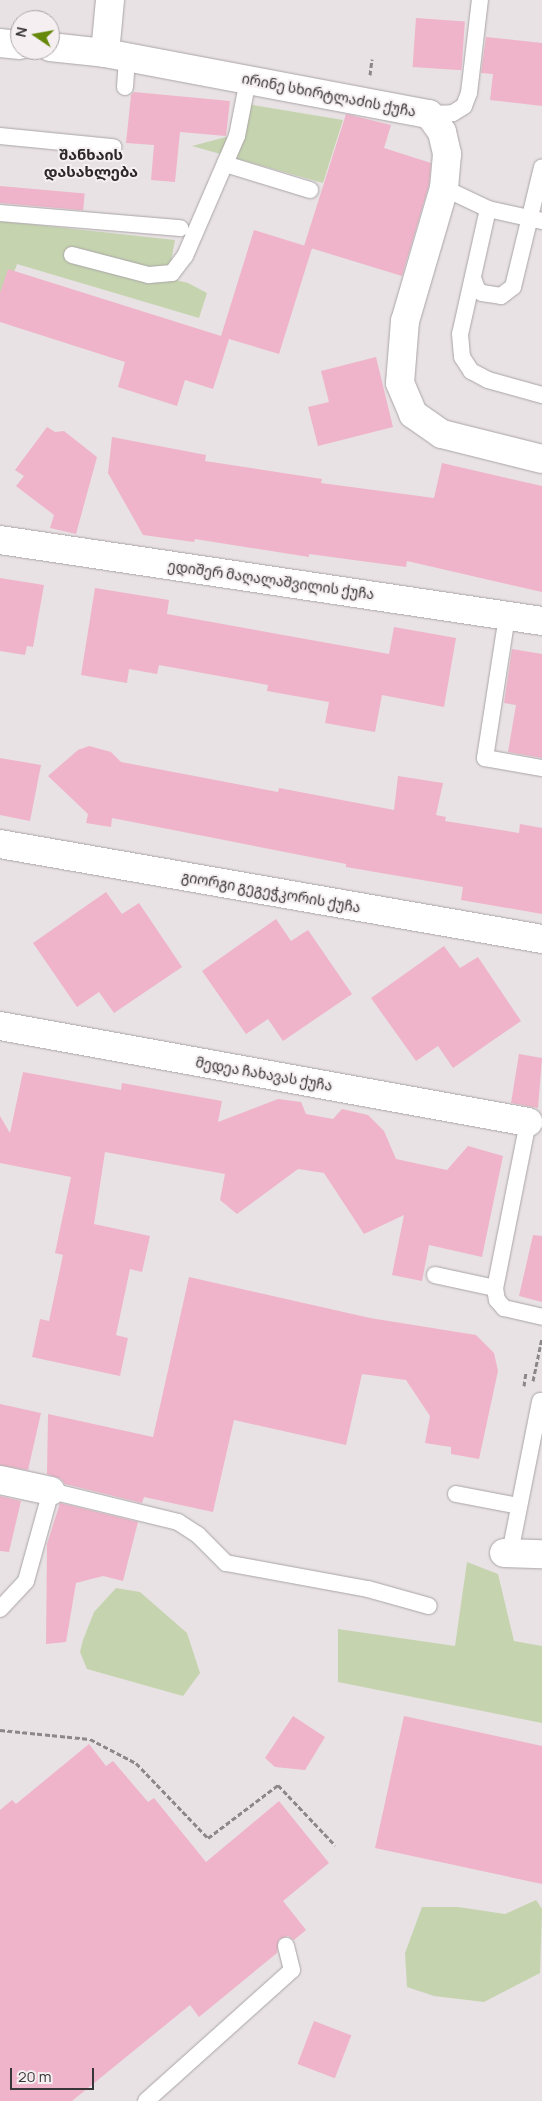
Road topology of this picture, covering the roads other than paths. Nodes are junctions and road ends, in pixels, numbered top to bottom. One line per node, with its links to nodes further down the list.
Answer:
1 (110, 0): 4 (street)
2 (480, 0): 7 (lane)
3 (60, 48): 4 (street, ირინე სხირტლაძის ქუჩა)
4 (116, 55): 5 (street, ირინე სხირტლაძის ქუჩა); 6 (lane)
5 (248, 80): 7 (street, ირინე სხირტლაძის ქუჩა); 10 (lane)
6 (125, 87)
7 (429, 114): 12 (street, ირინე სხირტლაძის ქუჩა)
8 (0, 136): 9 (lane)
9 (113, 147)
10 (225, 164): 13 (lane); 18 (lane)
11 (542, 167): 16 (lane)
12 (444, 188): 14 (lane); 21 (street, ირინე სხირტლაძის ქუჩა)
13 (310, 190)
14 (488, 209): 16 (lane); 19 (lane)
15 (0, 214): 17 (lane)
16 (535, 220): 19 (lane)
17 (180, 228)
18 (72, 256)
19 (473, 278): 20 (lane)
20 (542, 396)
21 (542, 459)
22 (0, 540): 23 (street, ედიშერ მაღალაშვილის ქუჩა)
23 (507, 616): 24 (street, ედიშერ მაღალაშვილის ქუჩა); 25 (lane)
24 (542, 621)
25 (542, 768)
26 (0, 844): 27 (street, გიორგი გეგეჭკორის ქუჩა)
27 (542, 939)
28 (0, 1026): 29 (street, მედეა ჩახავას ქუჩა)
29 (528, 1122): 31 (lane)
30 (435, 1275): 31 (lane)
31 (496, 1288): 32 (lane)
32 (542, 1317)
33 (536, 1395): 37 (lane)
34 (0, 1480): 35 (street)
35 (51, 1491): 40 (lane); 41 (lane)
36 (456, 1494): 37 (lane)
37 (519, 1506): 38 (lane)
38 (507, 1553): 39 (street)
39 (542, 1554)
40 (429, 1606)
41 (0, 1609)
42 (286, 1946): 43 (lane)
43 (146, 2101)

